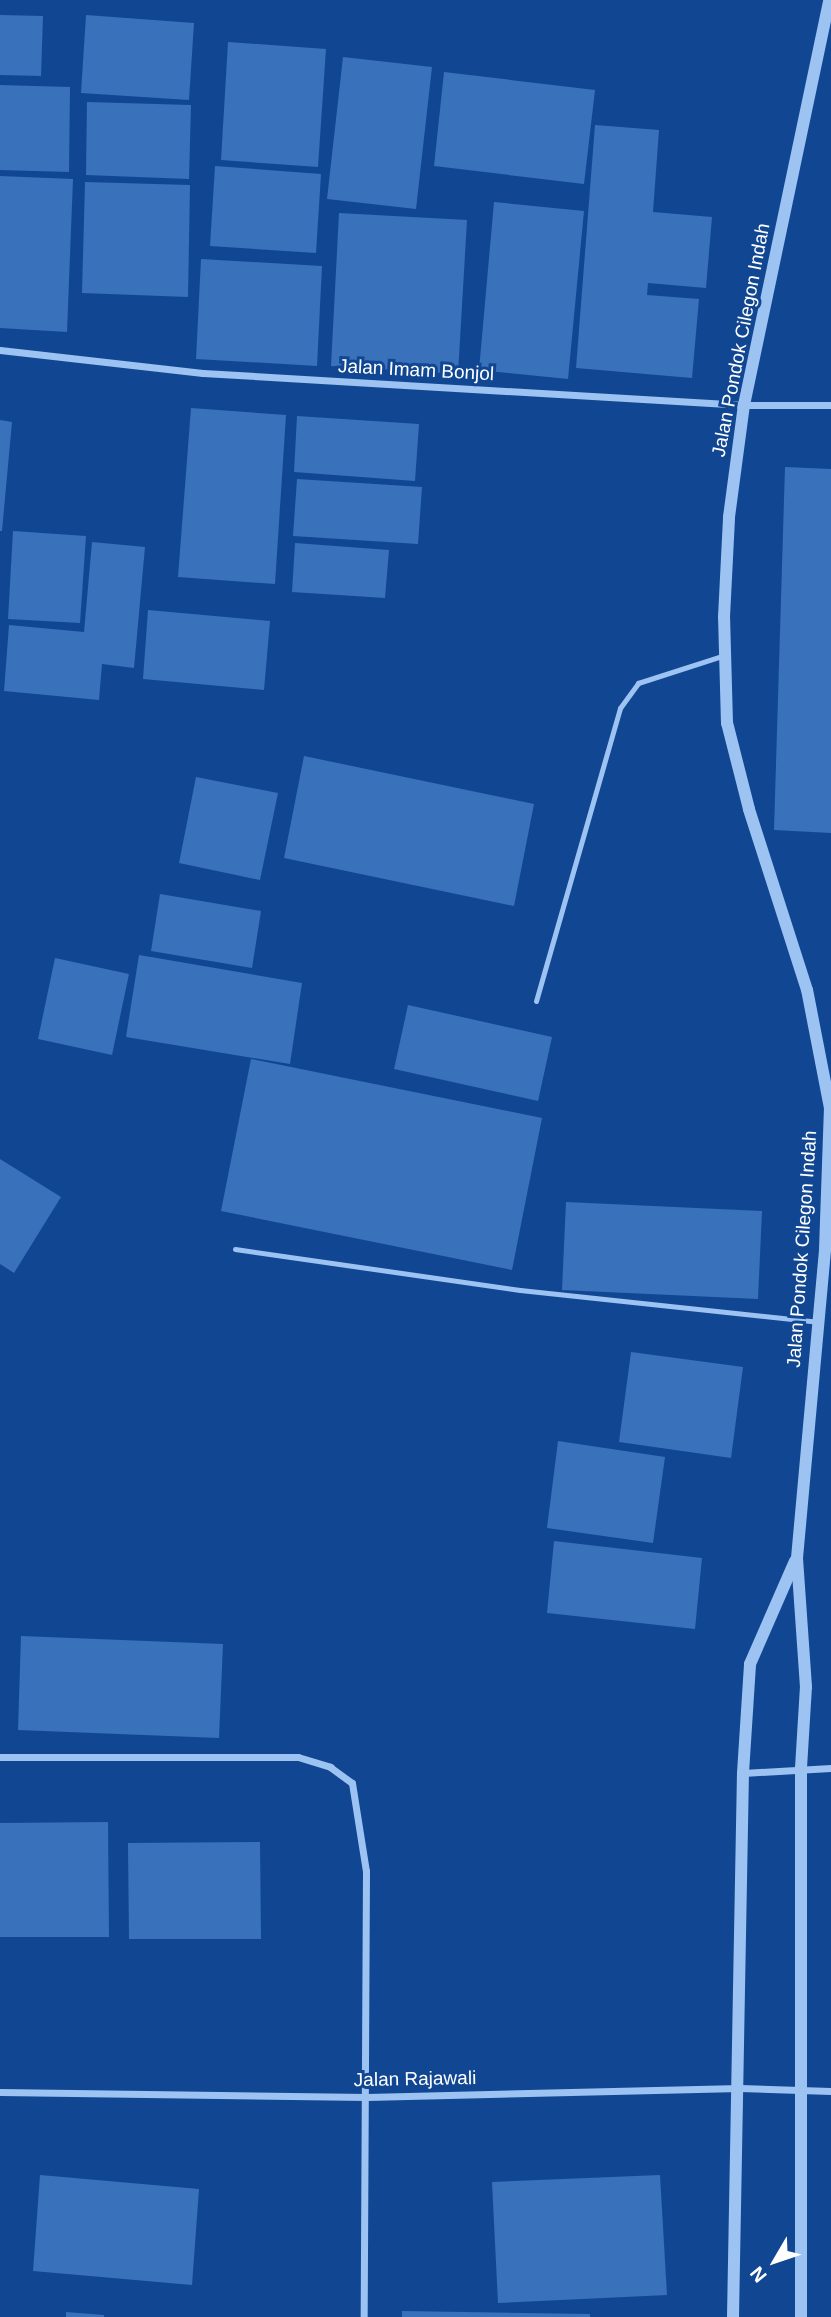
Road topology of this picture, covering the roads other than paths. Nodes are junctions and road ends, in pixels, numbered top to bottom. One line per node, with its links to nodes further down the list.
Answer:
1 (829, 0): 3 (street, Jalan Pondok Cilegon Indah)
2 (0, 349): 3 (street, Jalan Imam Bonjol)
3 (744, 405): 4 (street, Jalan Imam Bonjol); 5 (street, Jalan Pondok Cilegon Indah)
4 (831, 405)
5 (725, 655): 6 (lane); 7 (street, Jalan Pondok Cilegon Indah)
6 (536, 1001)
7 (831, 1108): 9 (street, Jalan Pondok Cilegon Indah)
8 (235, 1250): 9 (lane)
9 (817, 1322): 10 (street, Jalan Pondok Cilegon Indah)
10 (797, 1558): 12 (street); 14 (street)
11 (0, 1757): 19 (street)
12 (801, 1768): 13 (street); 14 (street); 16 (street)
13 (831, 1768)
14 (743, 1773): 15 (street)
15 (740, 2088): 16 (street, Jalan Rajawali); 19 (street, Jalan Rajawali); 21 (street)
16 (799, 2091): 17 (street, Jalan Rajawali); 22 (street)
17 (831, 2091)
18 (0, 2092): 19 (street, Jalan Rajawali)
19 (367, 2097): 20 (street)
20 (364, 2317)
21 (733, 2317)
22 (801, 2317)

